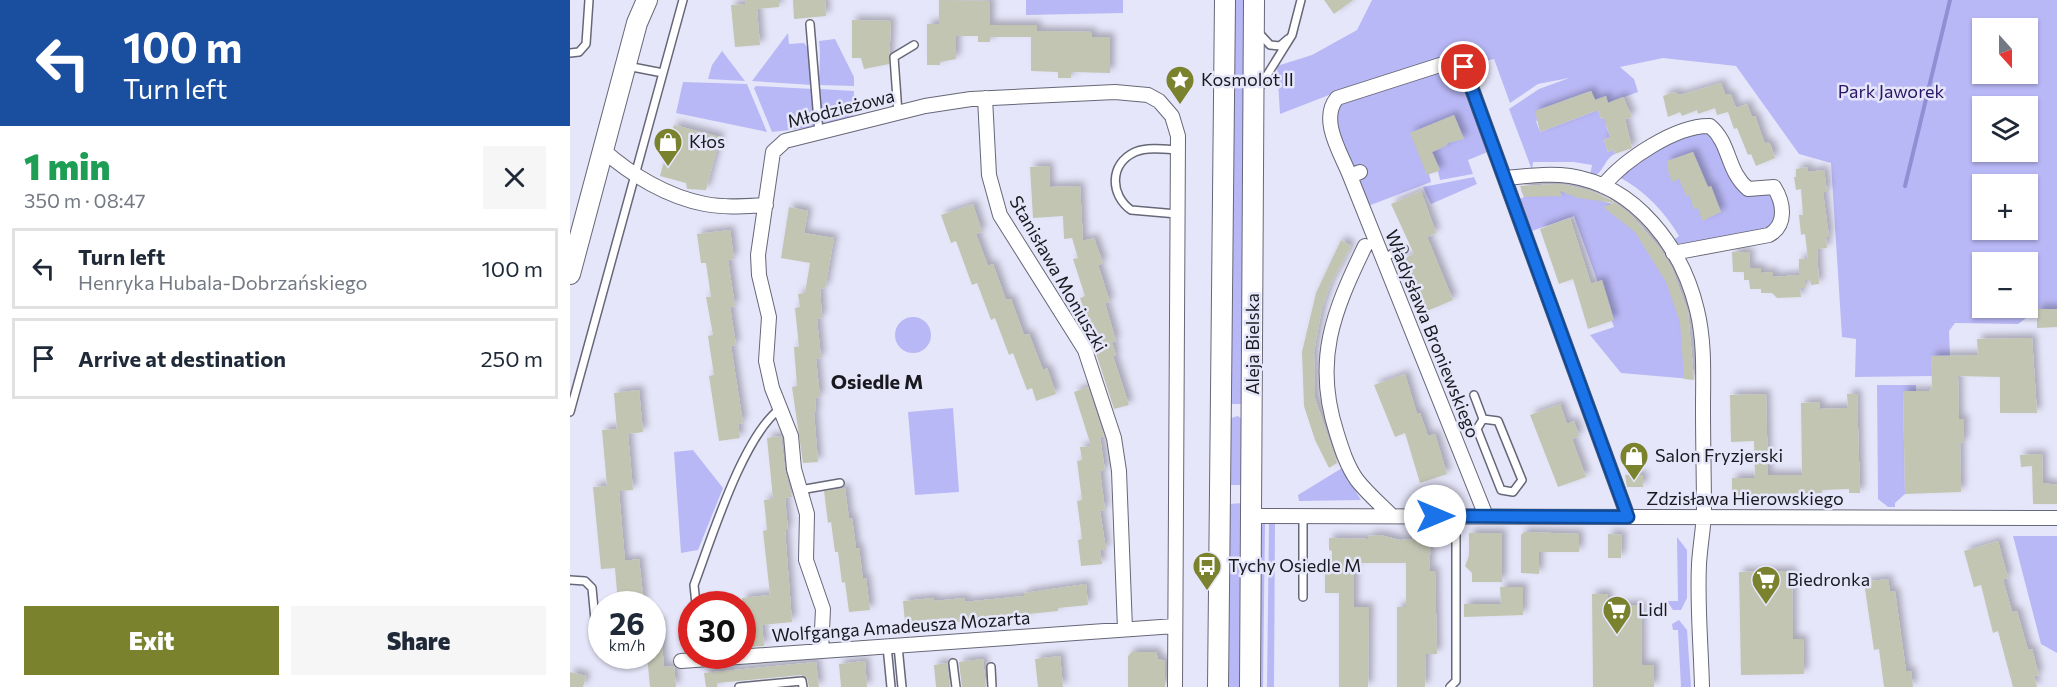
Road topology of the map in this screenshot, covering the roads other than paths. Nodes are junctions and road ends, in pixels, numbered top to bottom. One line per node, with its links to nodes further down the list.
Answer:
1 (589, 0): 13 (lane)
2 (640, 0): 8 (main road)
3 (647, 0): 8 (main road)
4 (683, 0): 15 (lane)
5 (1225, 0): 37 (main road, Aleja Bielska)
6 (1254, 0): 10 (main road, Aleja Bielska)
7 (1301, 0): 11 (lane)
8 (637, 23): 14 (main road)
9 (810, 24): 19 (lane)
10 (1254, 24): 11 (lane); 16 (main road, Aleja Bielska)
11 (1292, 35): 16 (lane)
12 (914, 45): 18 (lane)
13 (570, 53)
14 (626, 65): 15 (lane); 21 (main road)
15 (663, 73): 22 (lane)
16 (1254, 95): 36 (main road, Aleja Bielska)
17 (985, 98): 18 (street, Młodzieżowa); 20 (street, Młodzieżowa); 53 (street, Stanisława Moniuszki)
18 (898, 113): 19 (street, Młodzieżowa)
19 (819, 133): 25 (street, Młodzieżowa)
20 (1178, 143): 26 (street); 26 (lane)
21 (603, 150): 22 (street); 31 (main road)
22 (637, 176): 25 (street); 34 (lane)
23 (1506, 178): 24 (street); 30 (street, Władysława Broniewskiego); 45 (street)
24 (1603, 186): 29 (street); 29 (street)
25 (766, 205): 33 (street, Młodzieżowa)
26 (1177, 214): 52 (street)
27 (1365, 246): 42 (street, Władysława Broniewskiego)
28 (1404, 249): 30 (lane)
29 (1673, 252): 46 (street)
30 (1382, 258): 44 (street, Władysława Broniewskiego)
31 (570, 274)
32 (1474, 395): 35 (lane)
33 (781, 408): 39 (street, Młodzieżowa); 50 (lane)
34 (570, 412)
35 (1483, 419): 35 (lane)
36 (1253, 420): 37 (main road); 40 (main road, Aleja Bielska)
37 (1221, 421): 66 (main road, Aleja Bielska)
38 (840, 483): 39 (lane)
39 (800, 490): 55 (street, Młodzieżowa)
40 (1253, 516): 41 (street, Zdzisława Hierowskiego); 67 (main road, Aleja Bielska)
41 (1303, 516): 42 (street, Zdzisława Hierowskiego); 51 (lane)
42 (1392, 516): 43 (street, Zdzisława Hierowskiego)
43 (1456, 516): 44 (street, Zdzisława Hierowskiego); 68 (lane)
44 (1486, 516): 45 (street, Zdzisława Hierowskiego)
45 (1628, 517): 46 (street, Zdzisława Hierowskiego)
46 (1704, 517): 47 (street, Zdzisława Hierowskiego); 69 (street)
47 (2057, 518)
48 (570, 580): 49 (lane)
49 (592, 591)
50 (694, 591)
51 (1303, 597)
52 (1175, 626): 53 (street); 65 (street)
53 (1125, 629): 54 (street, Wolfganga Amadeusza Mozarta)
54 (893, 646): 55 (street, Wolfganga Amadeusza Mozarta); 61 (lane); 62 (lane)
55 (821, 650): 56 (street, Wolfganga Amadeusza Mozarta)
56 (756, 654)
57 (953, 663): 63 (lane)
58 (991, 667): 64 (lane)
59 (739, 687): 60 (lane)
60 (803, 687)
61 (891, 687)
62 (902, 687)
63 (956, 687)
64 (992, 687)
65 (1175, 687)
66 (1218, 687)
67 (1250, 687)
68 (1450, 687)
69 (1702, 687)

